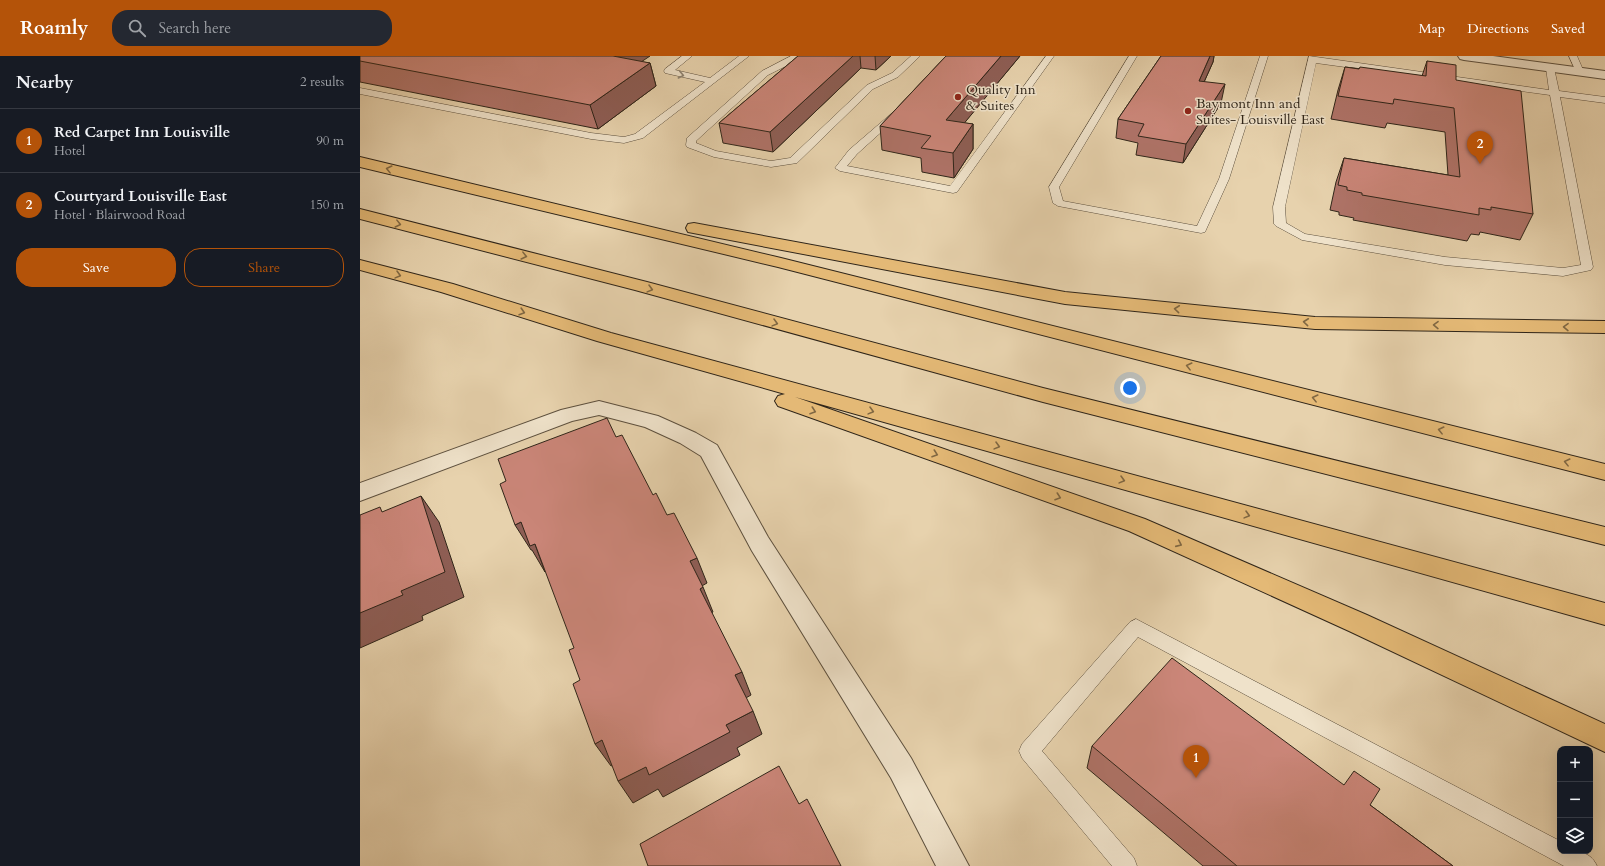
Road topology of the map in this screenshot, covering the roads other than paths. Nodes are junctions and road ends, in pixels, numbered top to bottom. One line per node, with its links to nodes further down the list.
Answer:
1 (688, 56): 14 (lane, one-way to 14)
2 (745, 56): 14 (lane)
3 (797, 56): 4 (lane)
4 (916, 56)
5 (1050, 56): 18 (lane)
6 (1133, 56): 7 (lane)
7 (1264, 56)
8 (1465, 56): 11 (street)
9 (1573, 56): 12 (lane)
10 (1312, 58): 16 (lane); 16 (lane)
11 (1550, 68): 12 (street); 16 (lane)
12 (1580, 72): 13 (street)
13 (1605, 75)
14 (712, 81): 15 (lane)
15 (360, 91)
16 (1555, 93): 17 (lane)
17 (1605, 100)
18 (902, 107)
19 (360, 162): 20 (highway, one-way to 19)
20 (418, 176): 23 (highway, one-way to 20); 25 (highway, one-way to 20)
21 (360, 214): 27 (highway, one-way to 27)
22 (360, 265): 24 (highway, one-way to 24)
23 (1605, 327)
24 (604, 337): 28 (highway, one-way to 28); 29 (highway, one-way to 29)
25 (1605, 472)
26 (360, 492): 30 (street)
27 (1605, 536)
28 (1605, 614)
29 (1605, 739)
30 (953, 866)
31 (1126, 866): 32 (lane)
32 (1586, 866)

